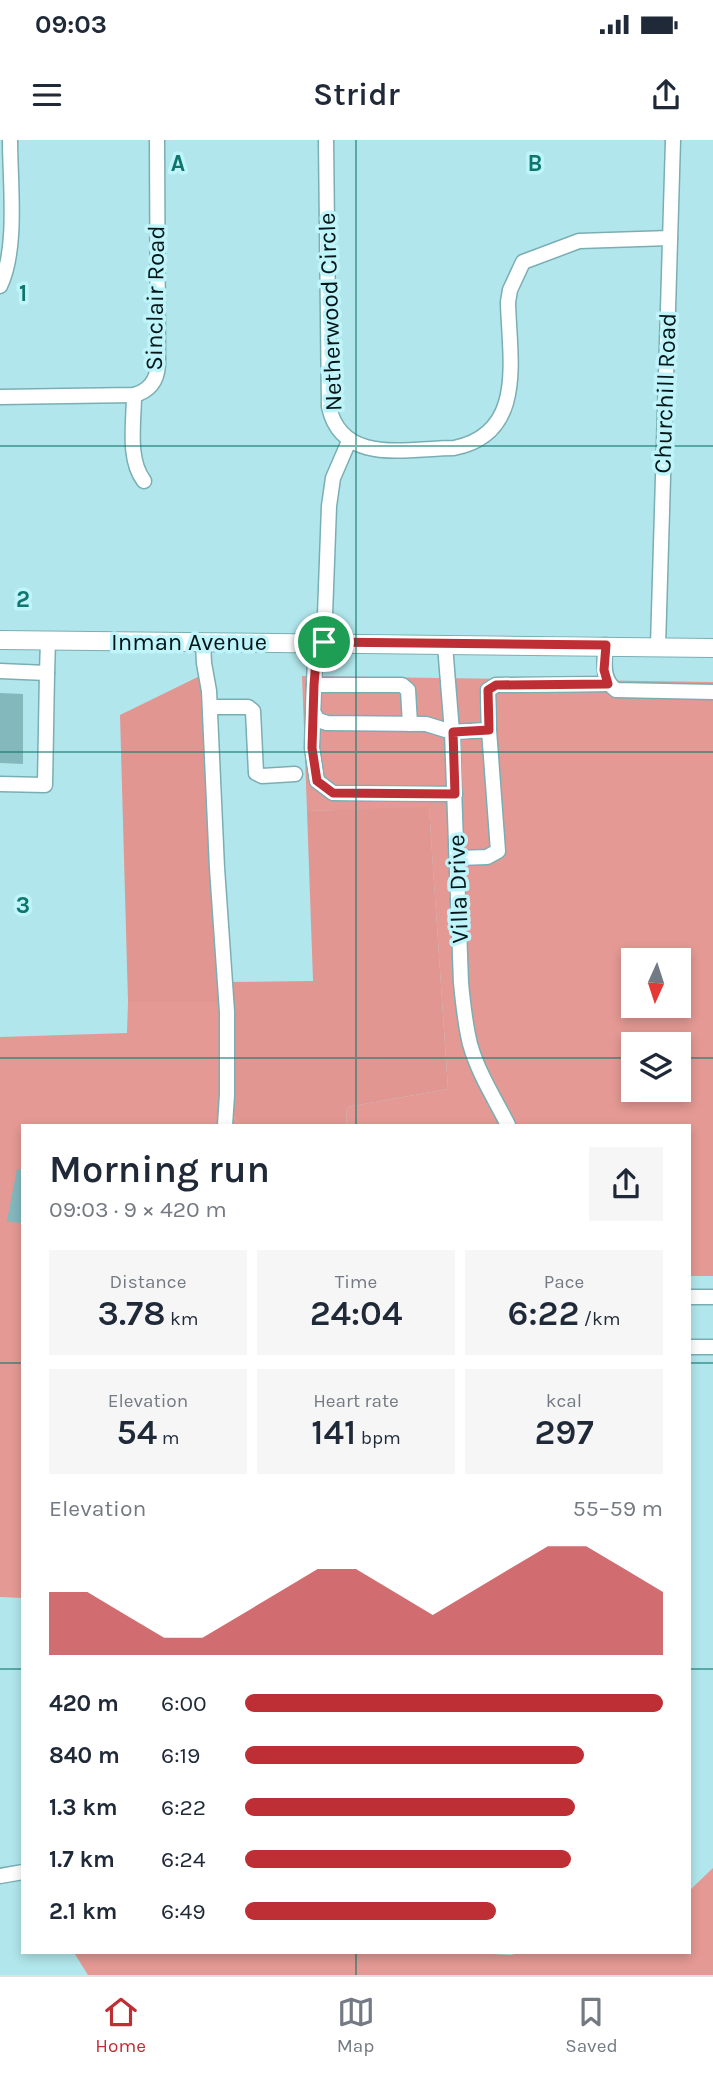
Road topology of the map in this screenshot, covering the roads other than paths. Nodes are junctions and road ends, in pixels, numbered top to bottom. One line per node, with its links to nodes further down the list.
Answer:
1 (10, 140): 6 (street)
2 (157, 140): 7 (street, Sinclair Road)
3 (326, 140): 9 (street, Netherwood Circle)
4 (673, 140): 5 (street, Churchill Road)
5 (670, 238): 9 (street); 17 (street, Churchill Road)
6 (0, 286)
7 (134, 395): 8 (street, Sinclair Road); 10 (street)
8 (0, 397)
9 (349, 441): 13 (street, Netherwood Circle)
10 (144, 481)
11 (0, 640): 12 (main road, Inman Avenue)
12 (48, 641): 14 (main road, Inman Avenue); 20 (street)
13 (324, 642): 14 (main road, Inman Avenue); 15 (main road, Inman Avenue); 22 (street, Netherwood Circle)
14 (203, 643): 24 (street)
15 (445, 645): 16 (main road, Inman Avenue); 28 (street, Villa Drive)
16 (606, 645): 17 (main road, Inman Avenue); 21 (street)
17 (658, 646): 18 (main road, Inman Avenue)
18 (713, 648)
19 (0, 671): 20 (street)
20 (47, 673): 30 (street)
21 (608, 684): 23 (street); 27 (street)
22 (314, 685): 25 (street, Netherwood Circle); 26 (street)
23 (713, 692)
24 (210, 707): 29 (street); 33 (street)
25 (313, 712): 26 (street); 31 (street, Netherwood Circle)
26 (410, 724): 28 (street)
27 (489, 730): 28 (street); 32 (street)
28 (453, 732): 31 (street, Villa Drive)
29 (295, 774)
30 (0, 784)
31 (455, 794): 32 (street, Villa Drive)
32 (458, 858): 34 (street, Villa Drive)
33 (225, 1124)
34 (507, 1124)
35 (691, 1297): 36 (street)
36 (713, 1297)
37 (691, 1347): 38 (street)
38 (713, 1347)
39 (21, 1872): 40 (street)
40 (0, 1876)

